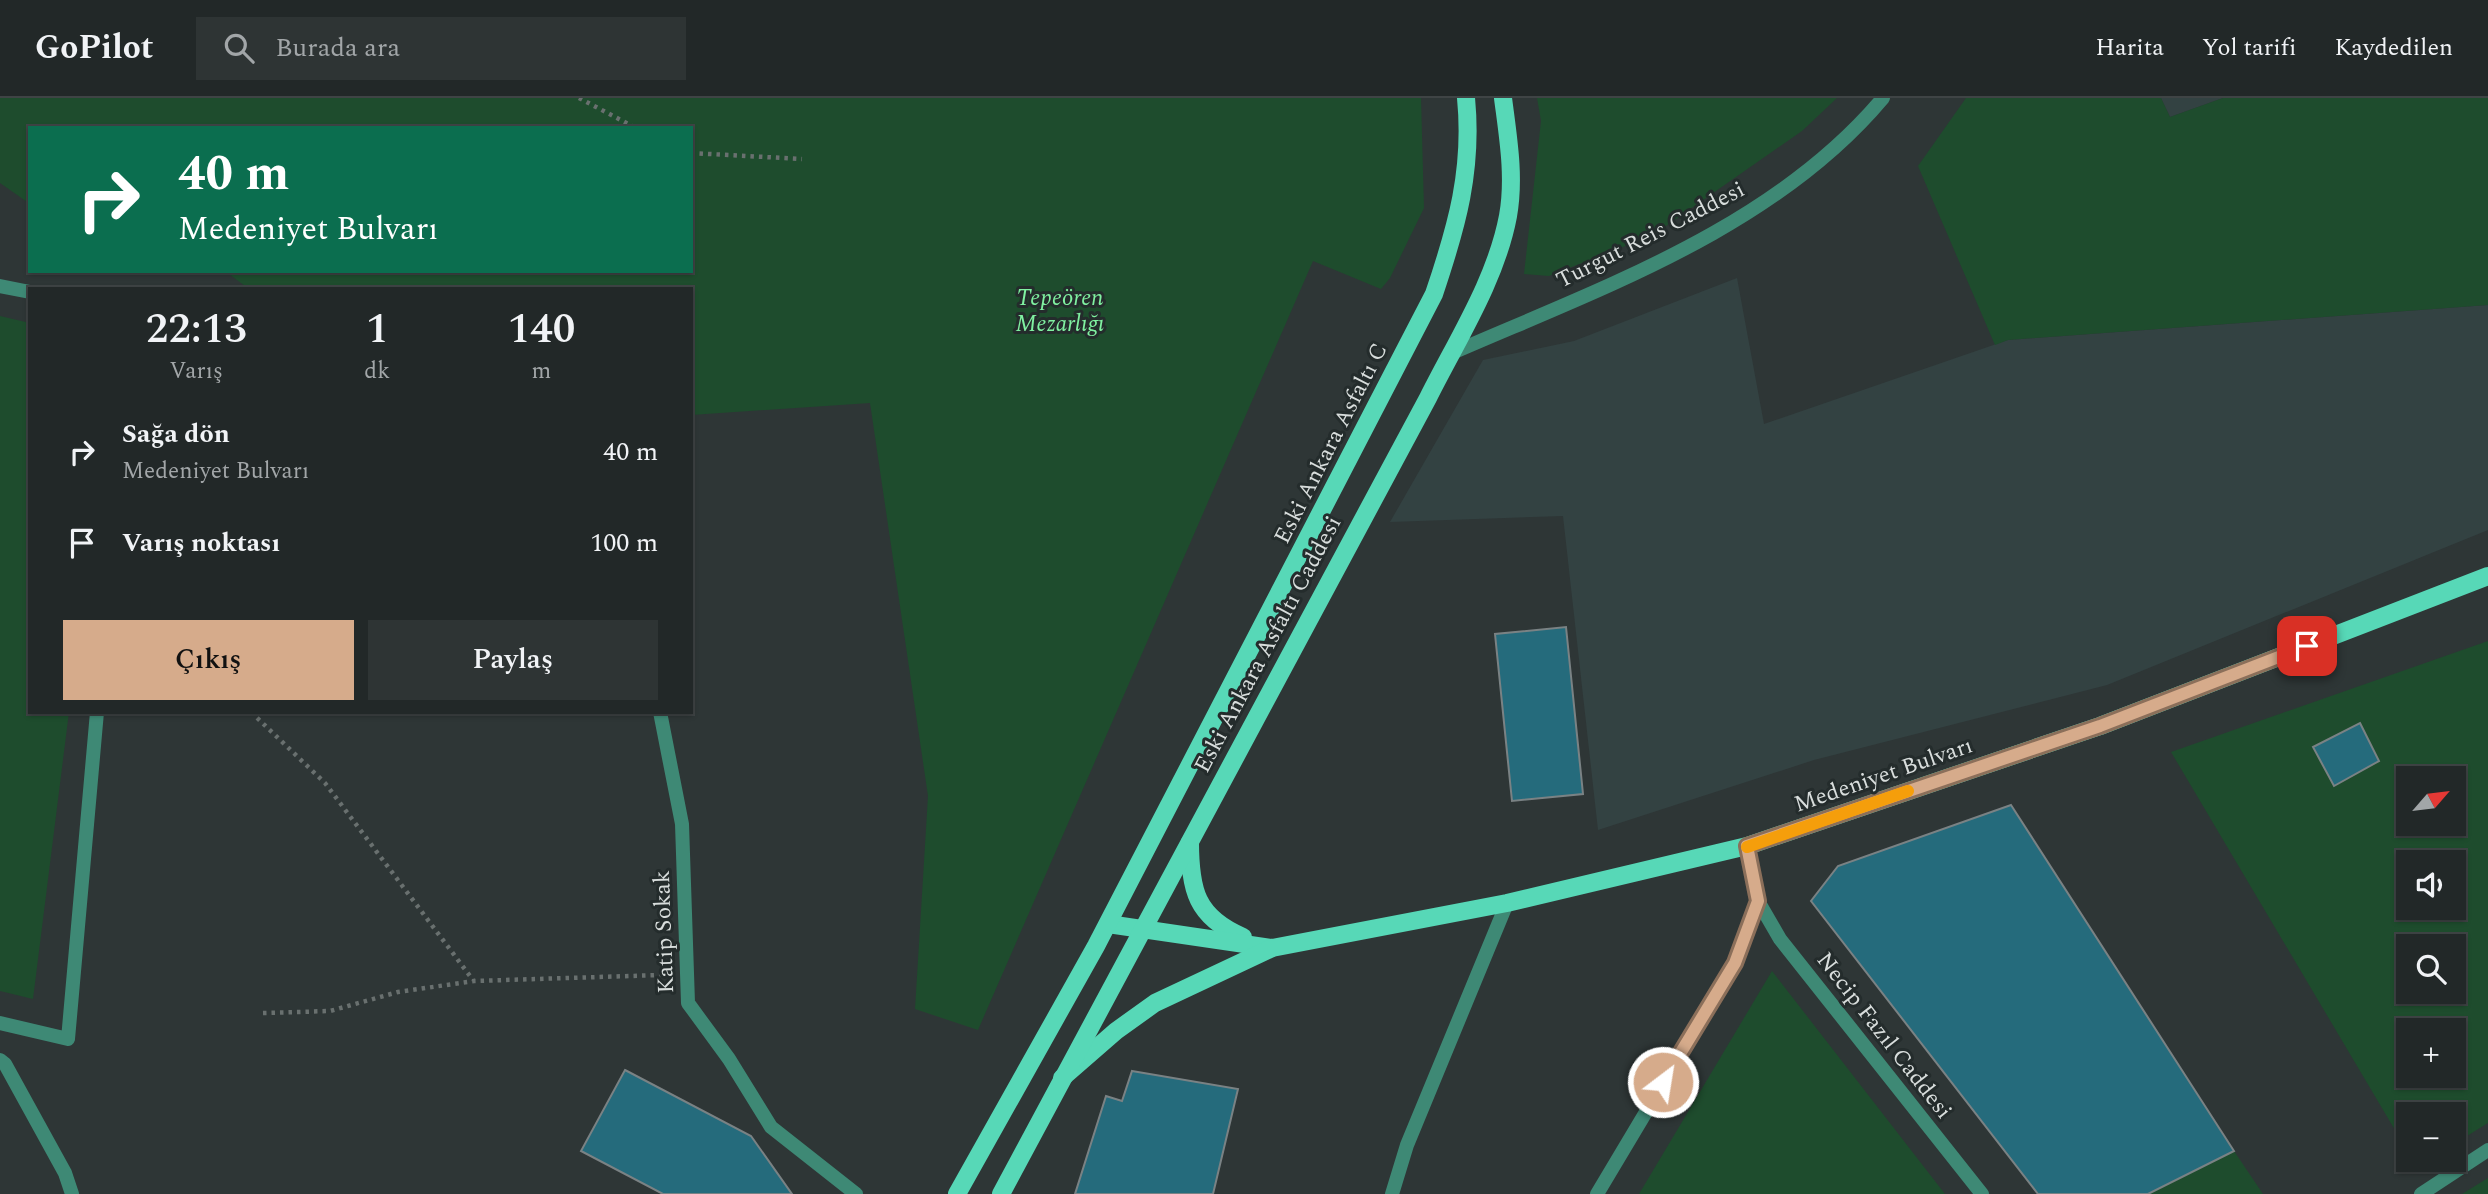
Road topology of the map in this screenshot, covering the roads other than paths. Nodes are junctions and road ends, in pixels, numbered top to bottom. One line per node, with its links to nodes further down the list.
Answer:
1 (1466, 98): 10 (main road, Eski Ankara Asfaltı C)
2 (1503, 98): 6 (main road, Eski Ankara Asfaltı Caddesi)
3 (1883, 98): 6 (street, Turgut Reis Caddesi)
4 (0, 286): 5 (street)
5 (28, 292)
6 (1450, 354): 11 (main road, Eski Ankara Asfaltı Caddesi)
7 (2488, 576): 12 (main road, Medeniyet Bulvarı)
8 (97, 714): 18 (street)
9 (660, 714): 23 (street, Katip Sokak)
10 (1177, 793): 15 (main road, Eski Ankara Asfaltı Caddesi)
11 (1190, 839): 16 (main road, Eski Ankara Asfaltı Caddesi); 17 (main road)
12 (1747, 846): 13 (street); 14 (main road, Medeniyet Bulvarı)
13 (1758, 901): 27 (street); 28 (street, Necip Fazıl Caddesi)
14 (1507, 903): 17 (main road, Medeniyet Bulvarı); 26 (street)
15 (1108, 924): 16 (main road, Medeniyet Bulvarı); 24 (main road, Eski Ankara Asfaltı Caddesi)
16 (1142, 929): 17 (main road, Medeniyet Bulvarı); 20 (main road, Eski Ankara Asfaltı Caddesi)
17 (1272, 948): 20 (main road, Medeniyet Bulvarı)
18 (0, 1023)
19 (0, 1060): 22 (street)
20 (1062, 1078): 25 (main road, Eski Ankara Asfaltı Caddesi)
21 (2488, 1150): 29 (street)
22 (72, 1194)
23 (856, 1194)
24 (957, 1194)
25 (1001, 1194)
26 (1392, 1194)
27 (1597, 1194)
28 (1982, 1194)
29 (2421, 1194)

